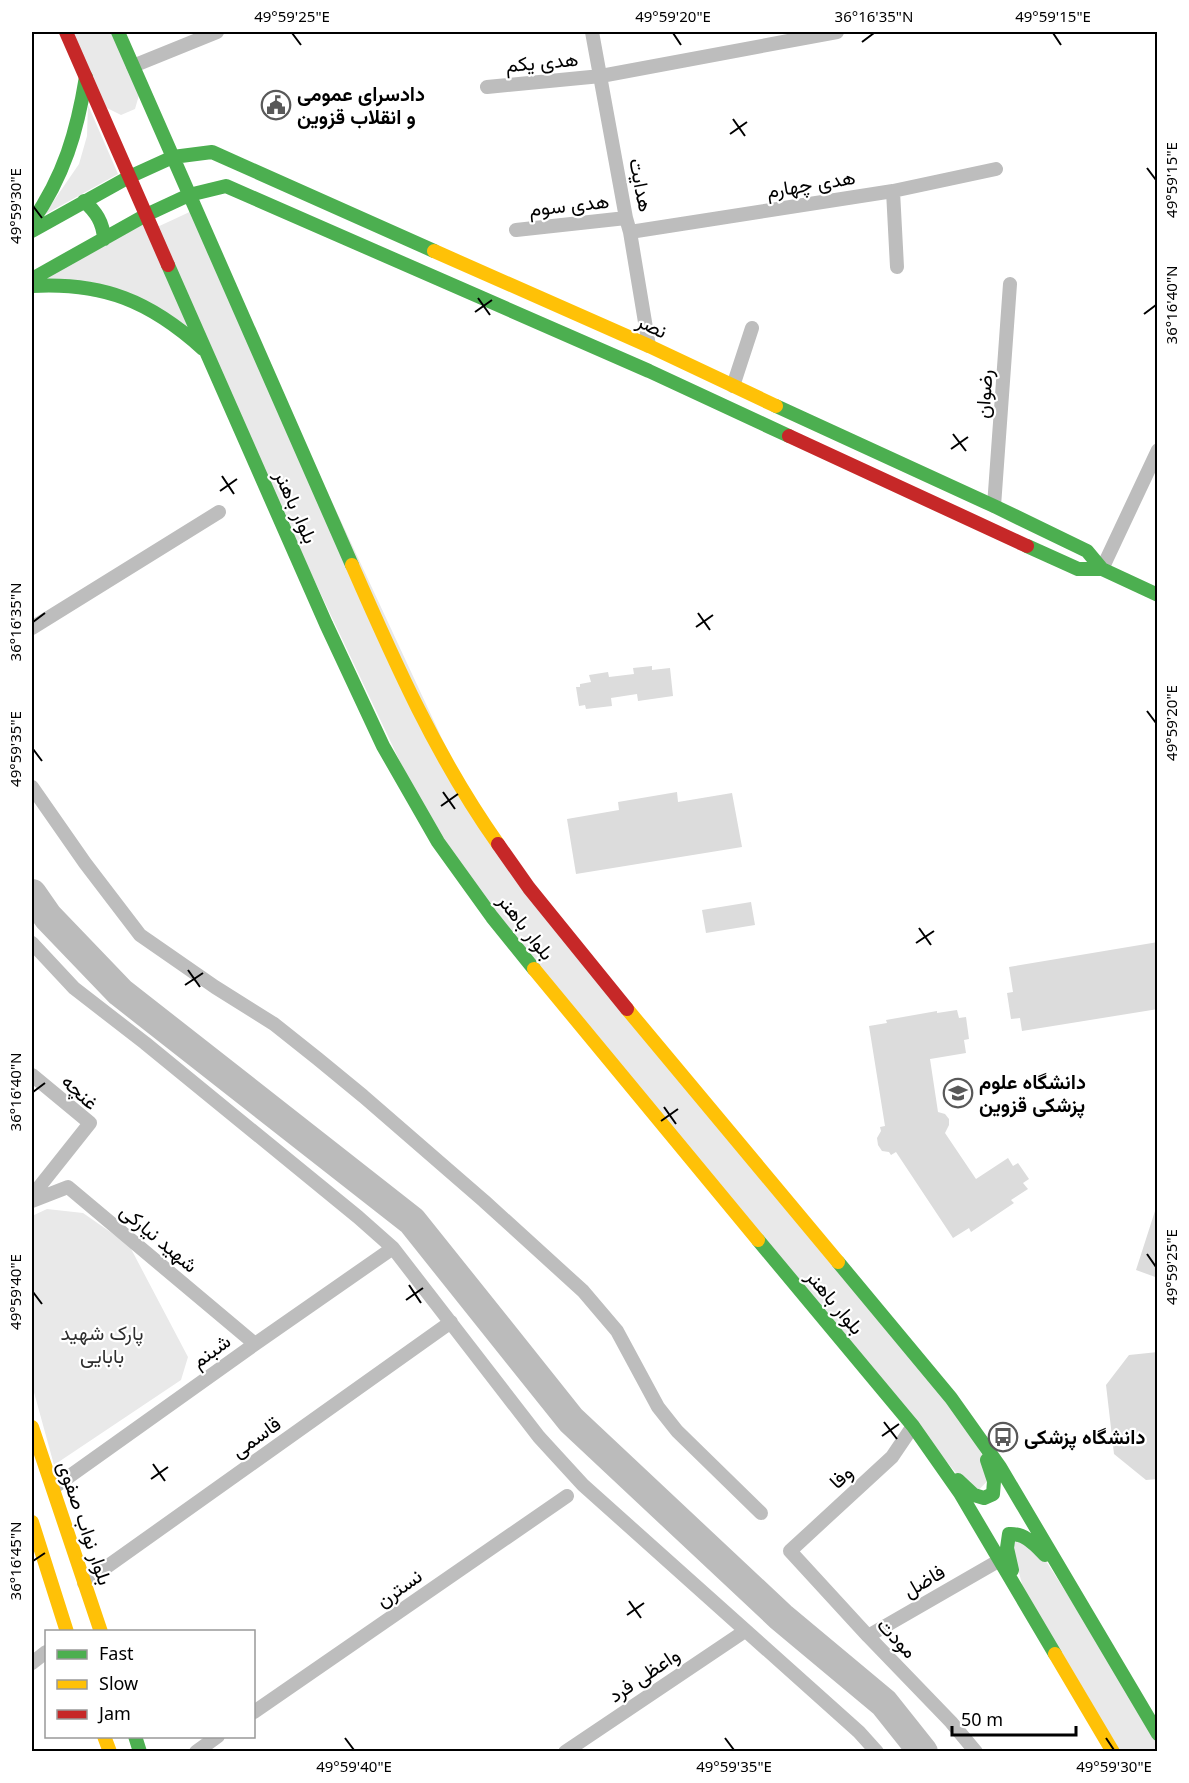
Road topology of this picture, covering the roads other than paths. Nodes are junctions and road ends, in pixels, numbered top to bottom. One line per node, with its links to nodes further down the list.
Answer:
1 (66, 32): 7 (main road, بلوار باهنر)
2 (118, 32): 6 (main road, بلوار باهنر)
3 (217, 32): 6 (street)
4 (592, 32): 8 (street, هدایت)
5 (837, 32): 8 (street, هدی یکم)
6 (133, 66): 10 (main road, بلوار باهنر)
7 (86, 76): 12 (main road, بلوار باهنر); 17 (main road)
8 (601, 76): 9 (street, هدی یکم); 18 (street, هدایت)
9 (487, 87)
10 (173, 157): 12 (main road, نصر); 14 (main road, بلوار باهنر); 27 (main road, نصر)
11 (996, 169): 13 (street, هدی چهارم)
12 (129, 177): 15 (main road, نصر); 16 (main road, بلوار باهنر)
13 (893, 191): 18 (street, هدی چهارم); 22 (street)
14 (189, 195): 16 (main road, نصر); 33 (main road, نصر); 44 (main road, بلوار باهنر)
15 (84, 201): 20 (main road, نصر); 21 (main road)
16 (146, 215): 21 (main road, نصر); 28 (main road, بلوار باهنر)
17 (32, 222)
18 (628, 225): 19 (street, هدی سوم); 27 (street, هدایت)
19 (516, 230)
20 (32, 231)
21 (104, 239): 23 (main road, نصر)
22 (897, 267)
23 (32, 279)
24 (1010, 284): 31 (street, رضوان)
25 (32, 286): 28 (main road)
26 (752, 328): 29 (street)
27 (649, 346): 29 (main road, نصر)
28 (207, 352): 45 (main road, بلوار باهنر)
29 (733, 386): 31 (main road, نصر)
30 (1158, 450): 33 (street)
31 (994, 506): 33 (main road, نصر)
32 (219, 513): 35 (street)
33 (1102, 569): 34 (main road, نصر)
34 (1158, 595)
35 (32, 628)
36 (32, 787): 50 (street)
37 (32, 943): 41 (street)
38 (32, 1075): 39 (street, غنچه)
39 (32, 1196)
40 (32, 1201): 43 (street, شهید نیارکی)
41 (393, 1248): 42 (street); 43 (street, شبنم)
42 (451, 1322): 54 (street, قاسمی); 59 (street)
43 (255, 1344): 48 (street, شبنم)
44 (970, 1425): 47 (main road); 55 (main road, بلوار باهنر)
45 (913, 1426): 47 (main road, بلوار باهنر); 52 (street, وفا)
46 (32, 1427): 48 (main road, بلوار نواب صفوی)
47 (932, 1453): 53 (main road, بلوار باهنر)
48 (53, 1488): 54 (main road, بلوار نواب صفوی)
49 (567, 1496): 63 (street, نسترن)
50 (761, 1513)
51 (32, 1522): 57 (main road)
52 (790, 1551): 60 (street, مودت)
53 (1000, 1560): 56 (main road, بلوار باهنر); 60 (street, فاضل)
54 (84, 1583): 58 (main road, بلوار نواب صفوی)
55 (1069, 1584): 56 (main road); 64 (main road, بلوار باهنر)
56 (1028, 1607): 72 (main road, بلوار باهنر)
57 (66, 1630)
58 (100, 1630)
59 (745, 1631): 69 (street, واعظی فرد); 70 (street)
60 (868, 1636): 71 (street, مودت)
61 (45, 1653): 62 (street)
62 (32, 1663)
63 (255, 1711)
64 (1158, 1734)
65 (104, 1738): 67 (main road)
66 (217, 1738): 68 (street)
67 (110, 1752)
68 (196, 1752)
69 (565, 1752)
70 (877, 1752)
71 (976, 1752)
72 (1113, 1752)

